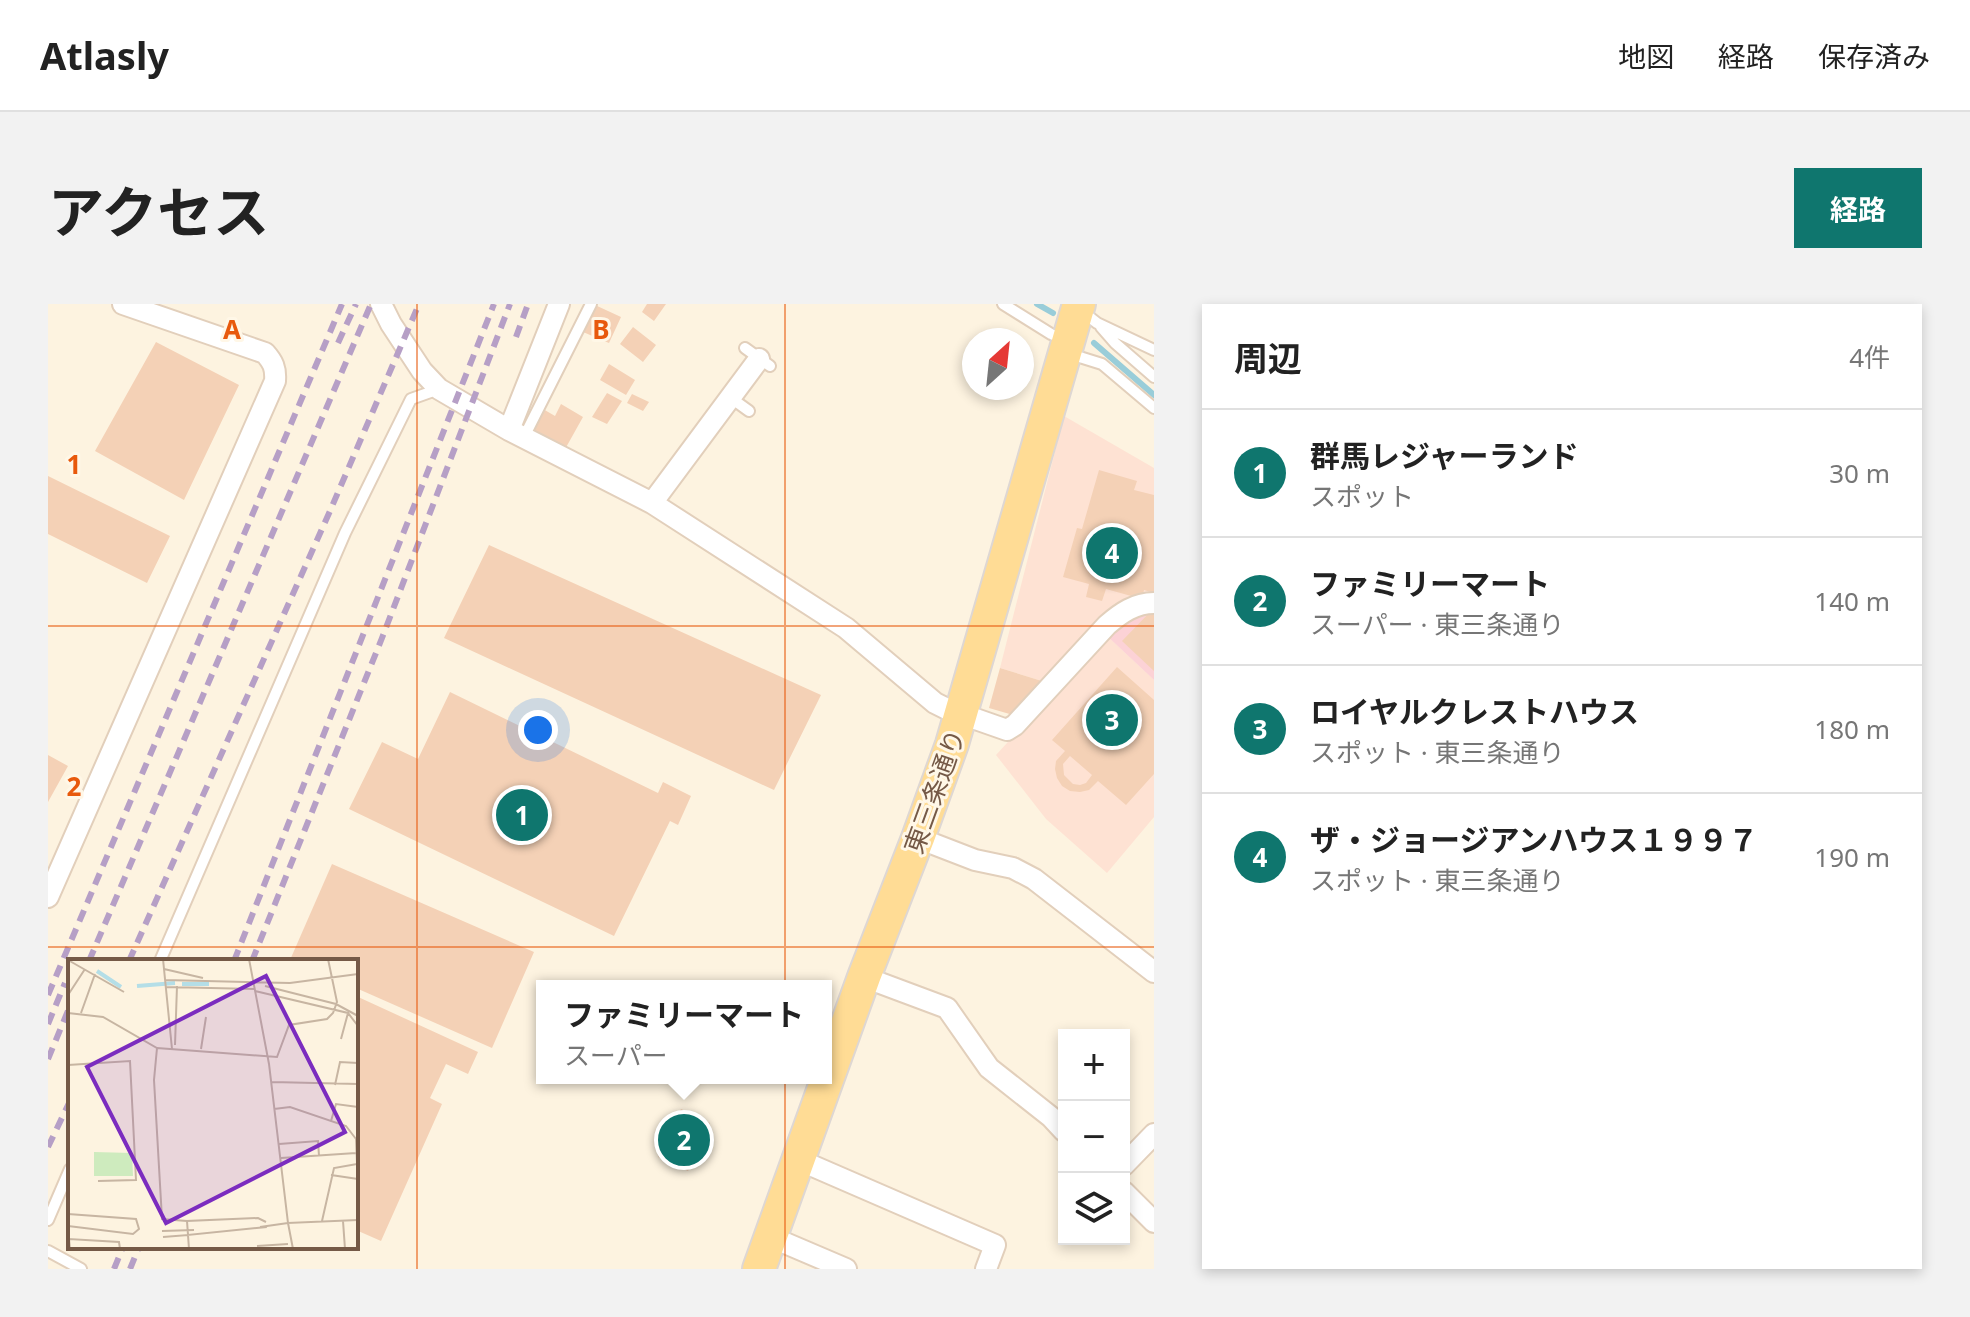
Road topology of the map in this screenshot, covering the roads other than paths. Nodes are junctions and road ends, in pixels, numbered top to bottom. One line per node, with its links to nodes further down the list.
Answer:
1 (123, 304): 20 (street)
2 (381, 304): 11 (street)
3 (559, 304): 15 (street)
4 (591, 304): 15 (lane)
5 (1003, 304): 7 (lane)
6 (1081, 310): 7 (main road, 東三条通り); 8 (lane); 10 (lane)
7 (1066, 346): 13 (lane); 18 (main road, 東三条通り)
8 (1154, 350)
9 (758, 358): 12 (street)
10 (1154, 377)
11 (439, 389): 15 (street); 21 (lane)
12 (731, 398): 14 (lane); 16 (street)
13 (1154, 408)
14 (749, 411)
15 (516, 434): 16 (street)
16 (652, 503): 18 (street)
17 (1154, 603): 18 (street)
18 (961, 714): 19 (main road, 東三条通り)
19 (918, 838): 22 (street); 23 (main road, 東三条通り)
20 (48, 897)
21 (161, 959)
22 (1154, 972)
23 (864, 977): 24 (main road, 東三条通り); 26 (street)
24 (832, 1067)
25 (826, 1084): 29 (main road, 東三条通り)
26 (1058, 1125)
27 (1154, 1134): 28 (street)
28 (1130, 1159)
29 (799, 1160): 34 (main road, 東三条通り); 39 (street)
30 (68, 1174): 32 (lane)
31 (1130, 1198): 33 (street)
32 (48, 1220)
33 (1154, 1222)
34 (771, 1237): 37 (main road, 東三条通り); 38 (street)
35 (48, 1251): 36 (lane)
36 (81, 1269)
37 (759, 1269)
38 (846, 1269)
39 (986, 1269)

